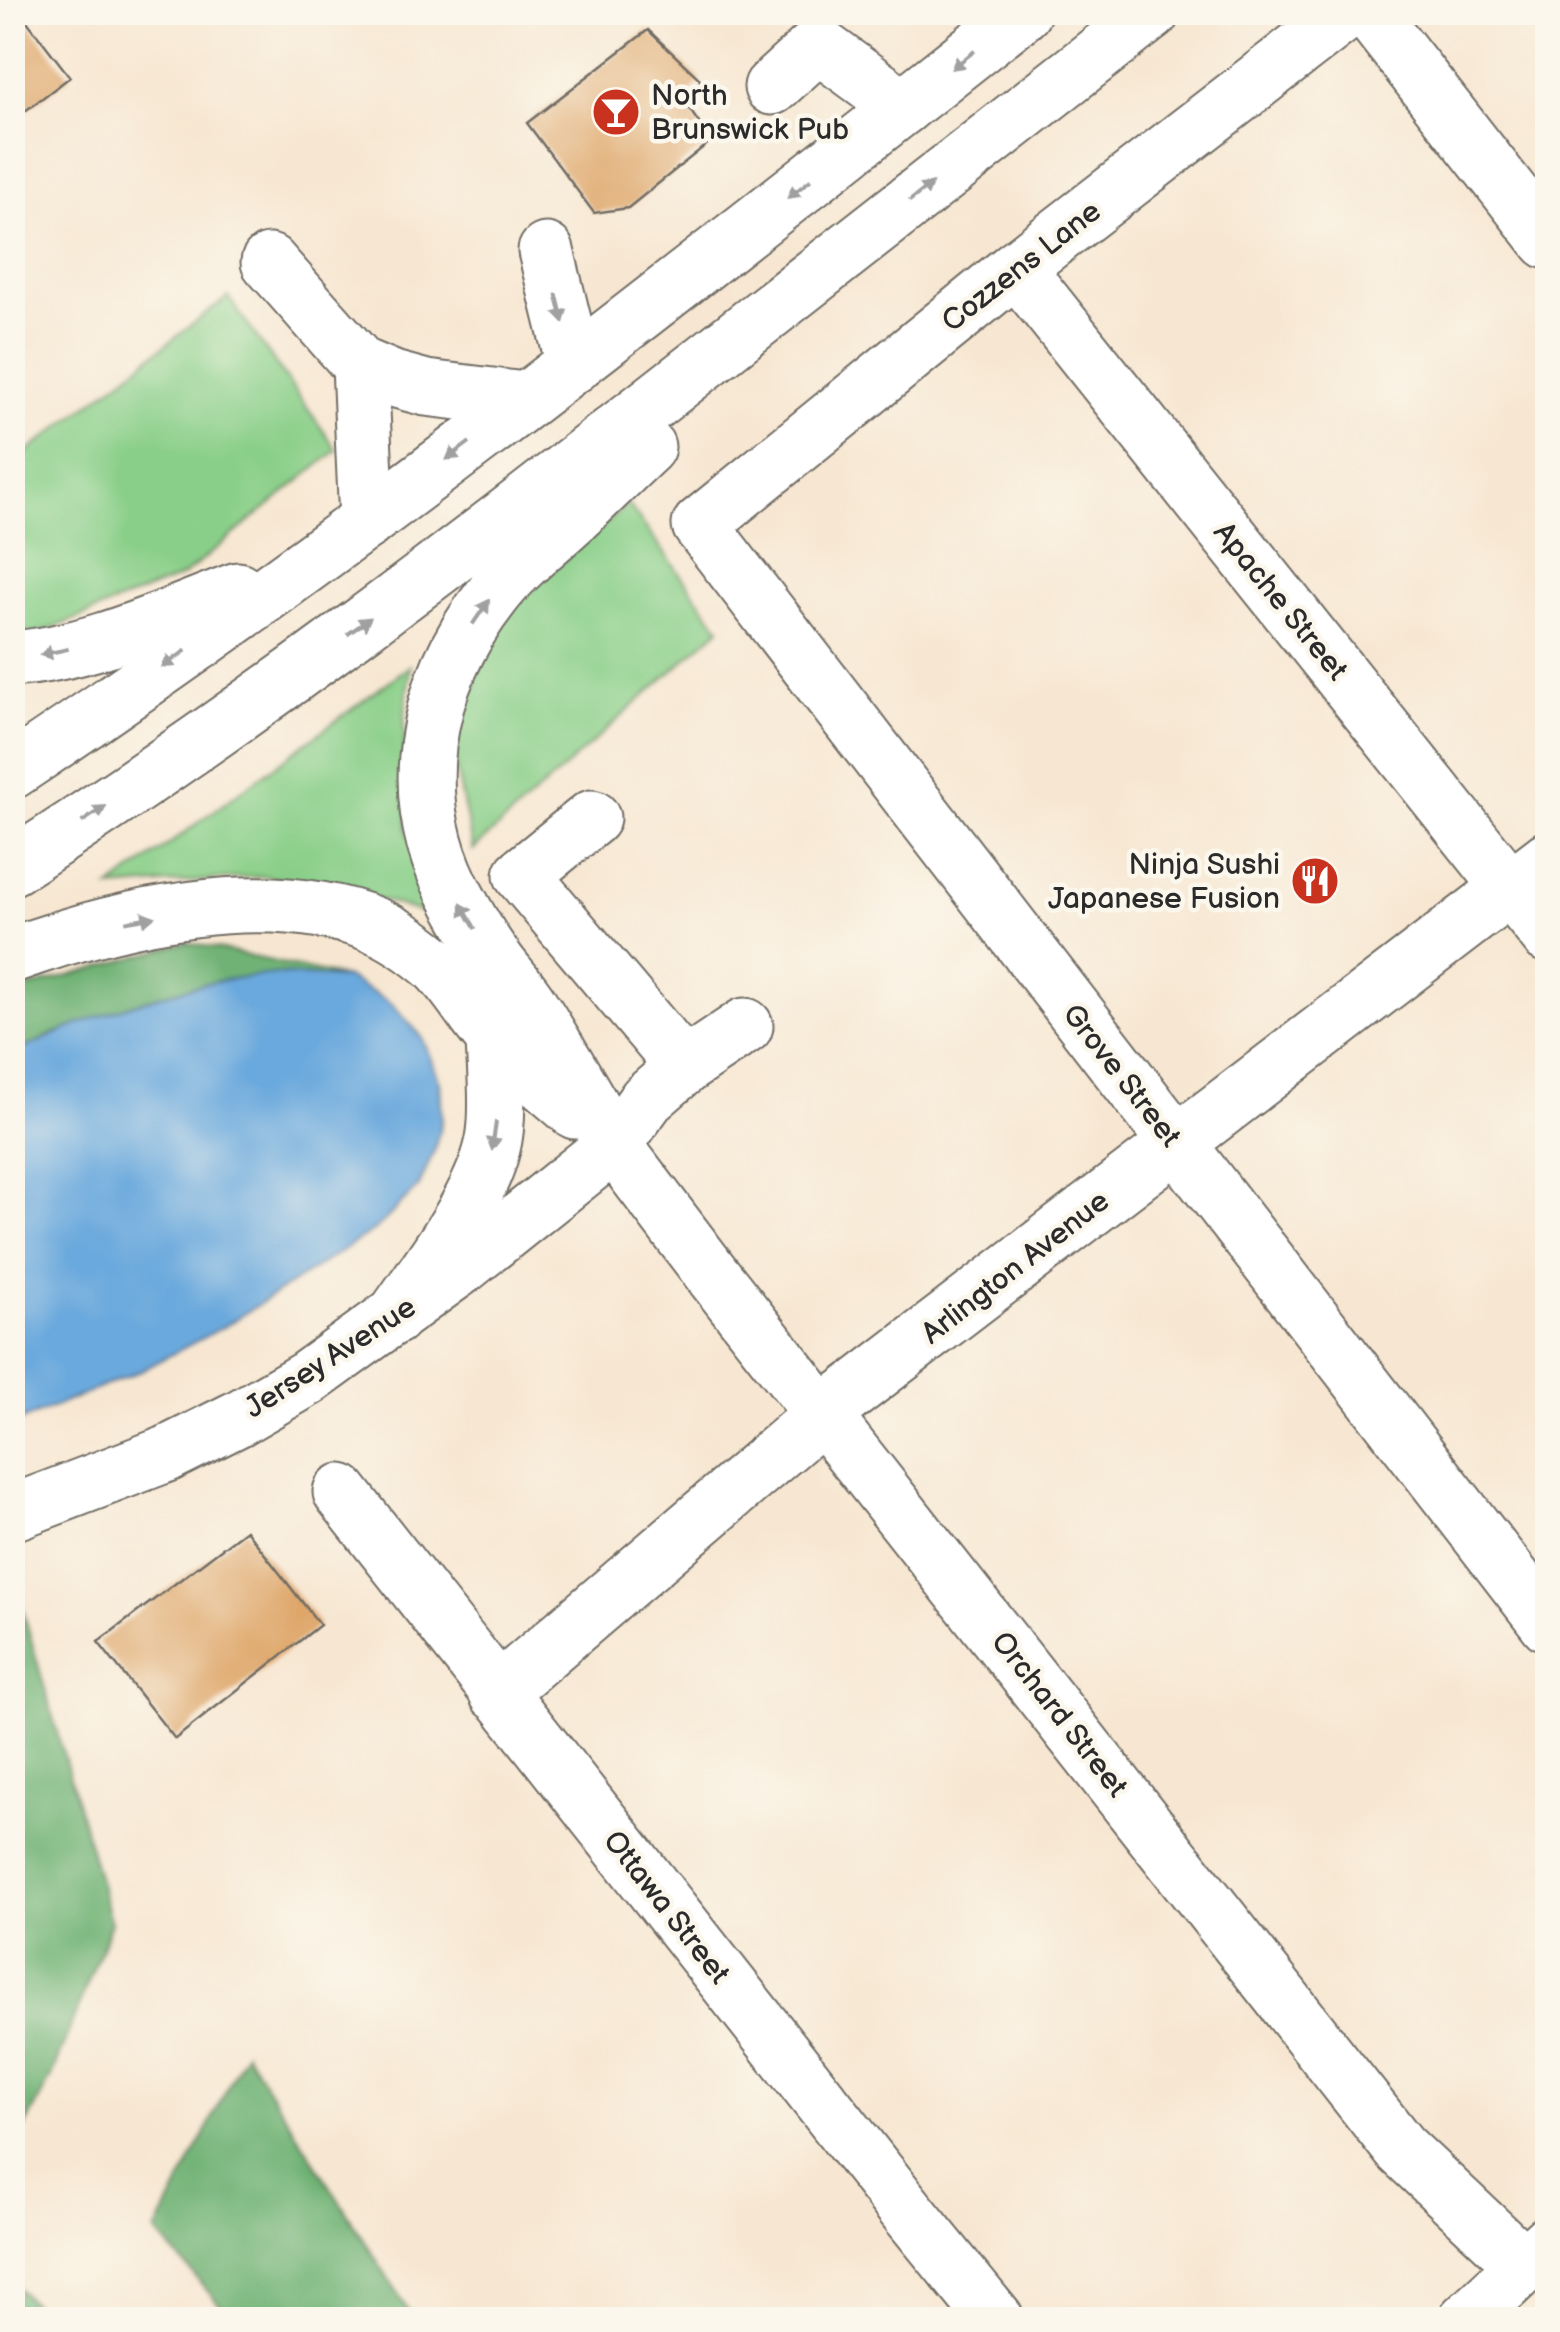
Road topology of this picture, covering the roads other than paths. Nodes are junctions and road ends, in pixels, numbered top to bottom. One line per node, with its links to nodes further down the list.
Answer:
1 (1023, 12): 6 (main road, one-way to 6)
2 (1152, 12): 7 (main road, one-way to 2)
3 (1347, 12): 11 (main road, Cozzens Lane)
4 (1368, 12): 8 (main road)
5 (772, 87): 6 (main road)
6 (903, 107): 13 (main road, one-way to 13)
7 (872, 231): 21 (main road, one-way to 7); 26 (main road, one-way to 7)
8 (1548, 241)
9 (546, 252): 13 (main road, one-way to 13)
10 (269, 262): 12 (main road)
11 (1016, 268): 16 (main road, Cozzens Lane); 22 (main road, Apache Street)
12 (360, 365): 14 (main road); 15 (main road)
13 (574, 365): 14 (main road)
14 (526, 400): 15 (main road, one-way to 15)
15 (367, 521): 17 (main road)
16 (700, 525): 30 (main road, Grove Street)
17 (311, 563): 18 (main road, one-way to 18); 19 (main road, one-way to 19)
18 (12, 659)
19 (12, 771)
20 (592, 818): 23 (main road)
21 (12, 867)
22 (1528, 873): 24 (main road, Apache Street); 30 (main road, Arlington Avenue)
23 (566, 928): 26 (main road); 29 (main road)
24 (1548, 935)
25 (12, 955): 28 (main road, one-way to 28)
26 (505, 972): 31 (main road)
27 (745, 1026): 29 (main road, Jersey Avenue)
28 (494, 1039): 31 (main road); 32 (main road, one-way to 32)
29 (684, 1067): 31 (main road, Jersey Avenue)
30 (1175, 1144): 33 (main road, Arlington Avenue); 36 (main road, Grove Street)
31 (614, 1146): 32 (main road, Jersey Avenue); 33 (main road, Orchard Street)
32 (394, 1317): 35 (main road, Jersey Avenue)
33 (824, 1414): 37 (main road, Arlington Avenue); 38 (main road, Orchard Street)
34 (342, 1492): 37 (main road, Ottawa Street)
35 (12, 1513)
36 (1548, 1624)
37 (498, 1693): 39 (main road, Ottawa Street)
38 (1536, 2254): 40 (main road)
39 (996, 2320)
40 (1466, 2320)

